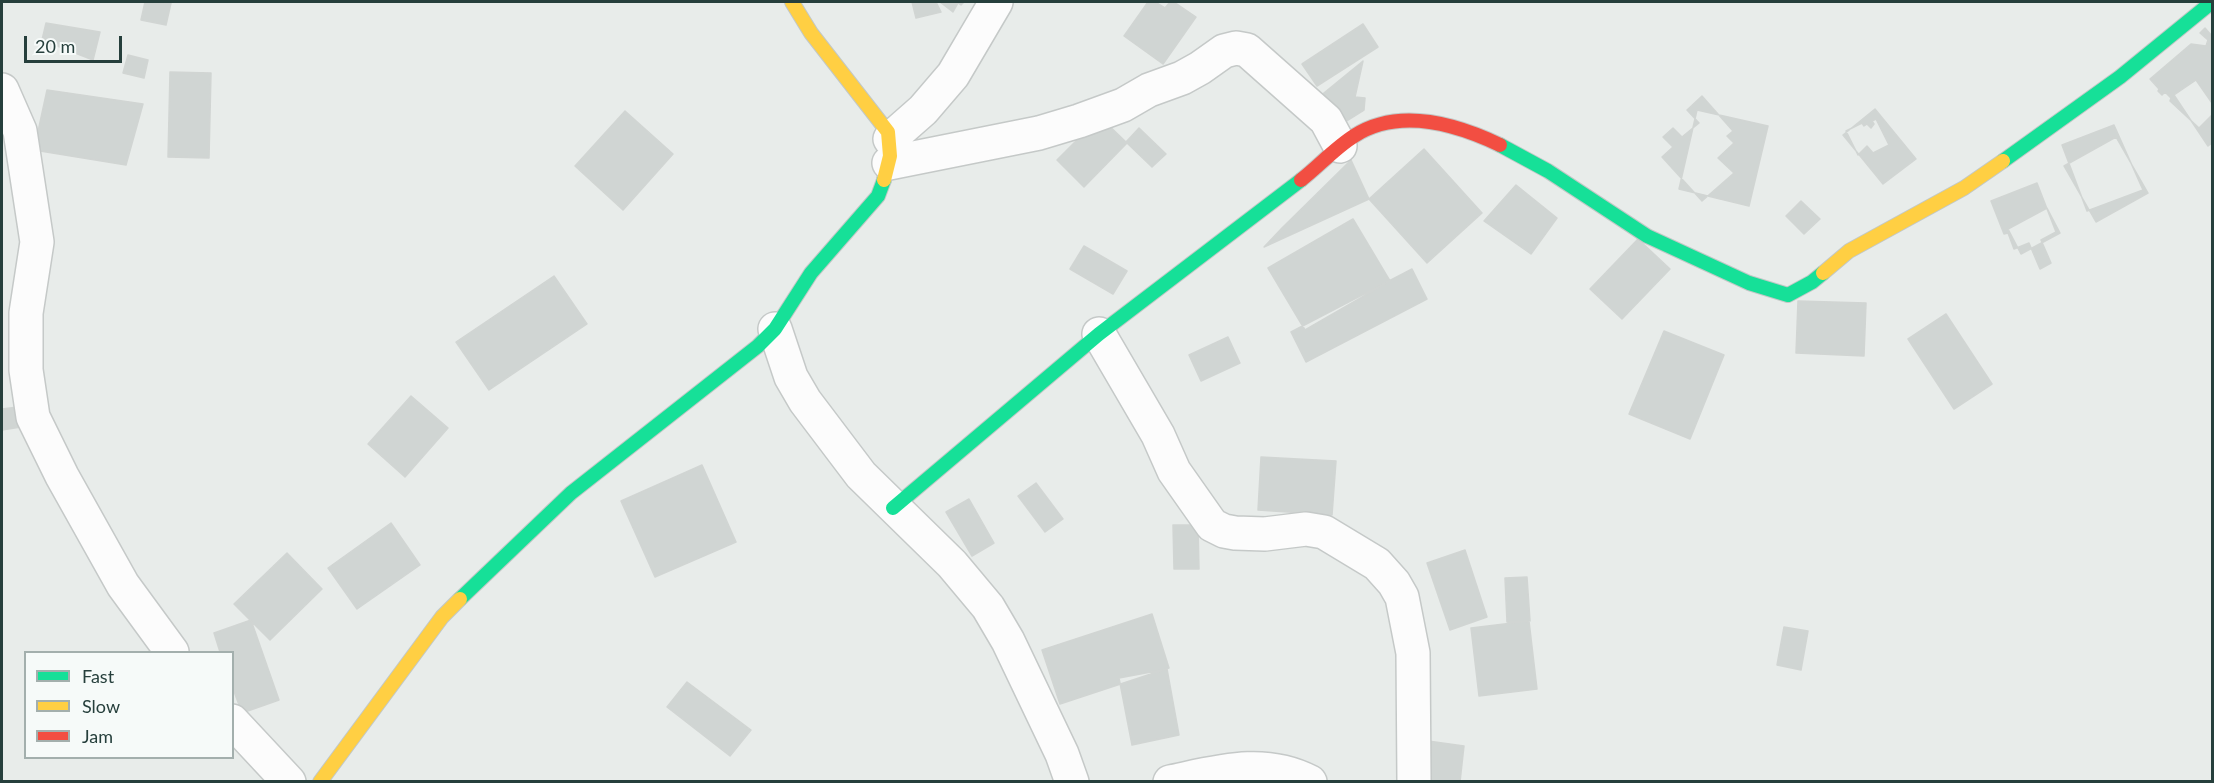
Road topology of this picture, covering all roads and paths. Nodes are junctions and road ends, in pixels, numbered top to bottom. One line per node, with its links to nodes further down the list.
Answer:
1 (792, 2): 6 (street)
2 (996, 2): 6 (street)
3 (2212, 2): 5 (street)
4 (2, 90): 10 (street)
5 (1340, 146): 6 (street); 8 (street)
6 (890, 151): 7 (street)
7 (775, 329): 9 (street); 13 (street)
8 (1099, 334): 9 (street); 17 (street)
9 (893, 508): 14 (street)
10 (171, 651)
11 (234, 723): 12 (street)
12 (290, 782)
13 (320, 782)
14 (1072, 782)
15 (1170, 782): 16 (street)
16 (1310, 782)
17 (1414, 782)

